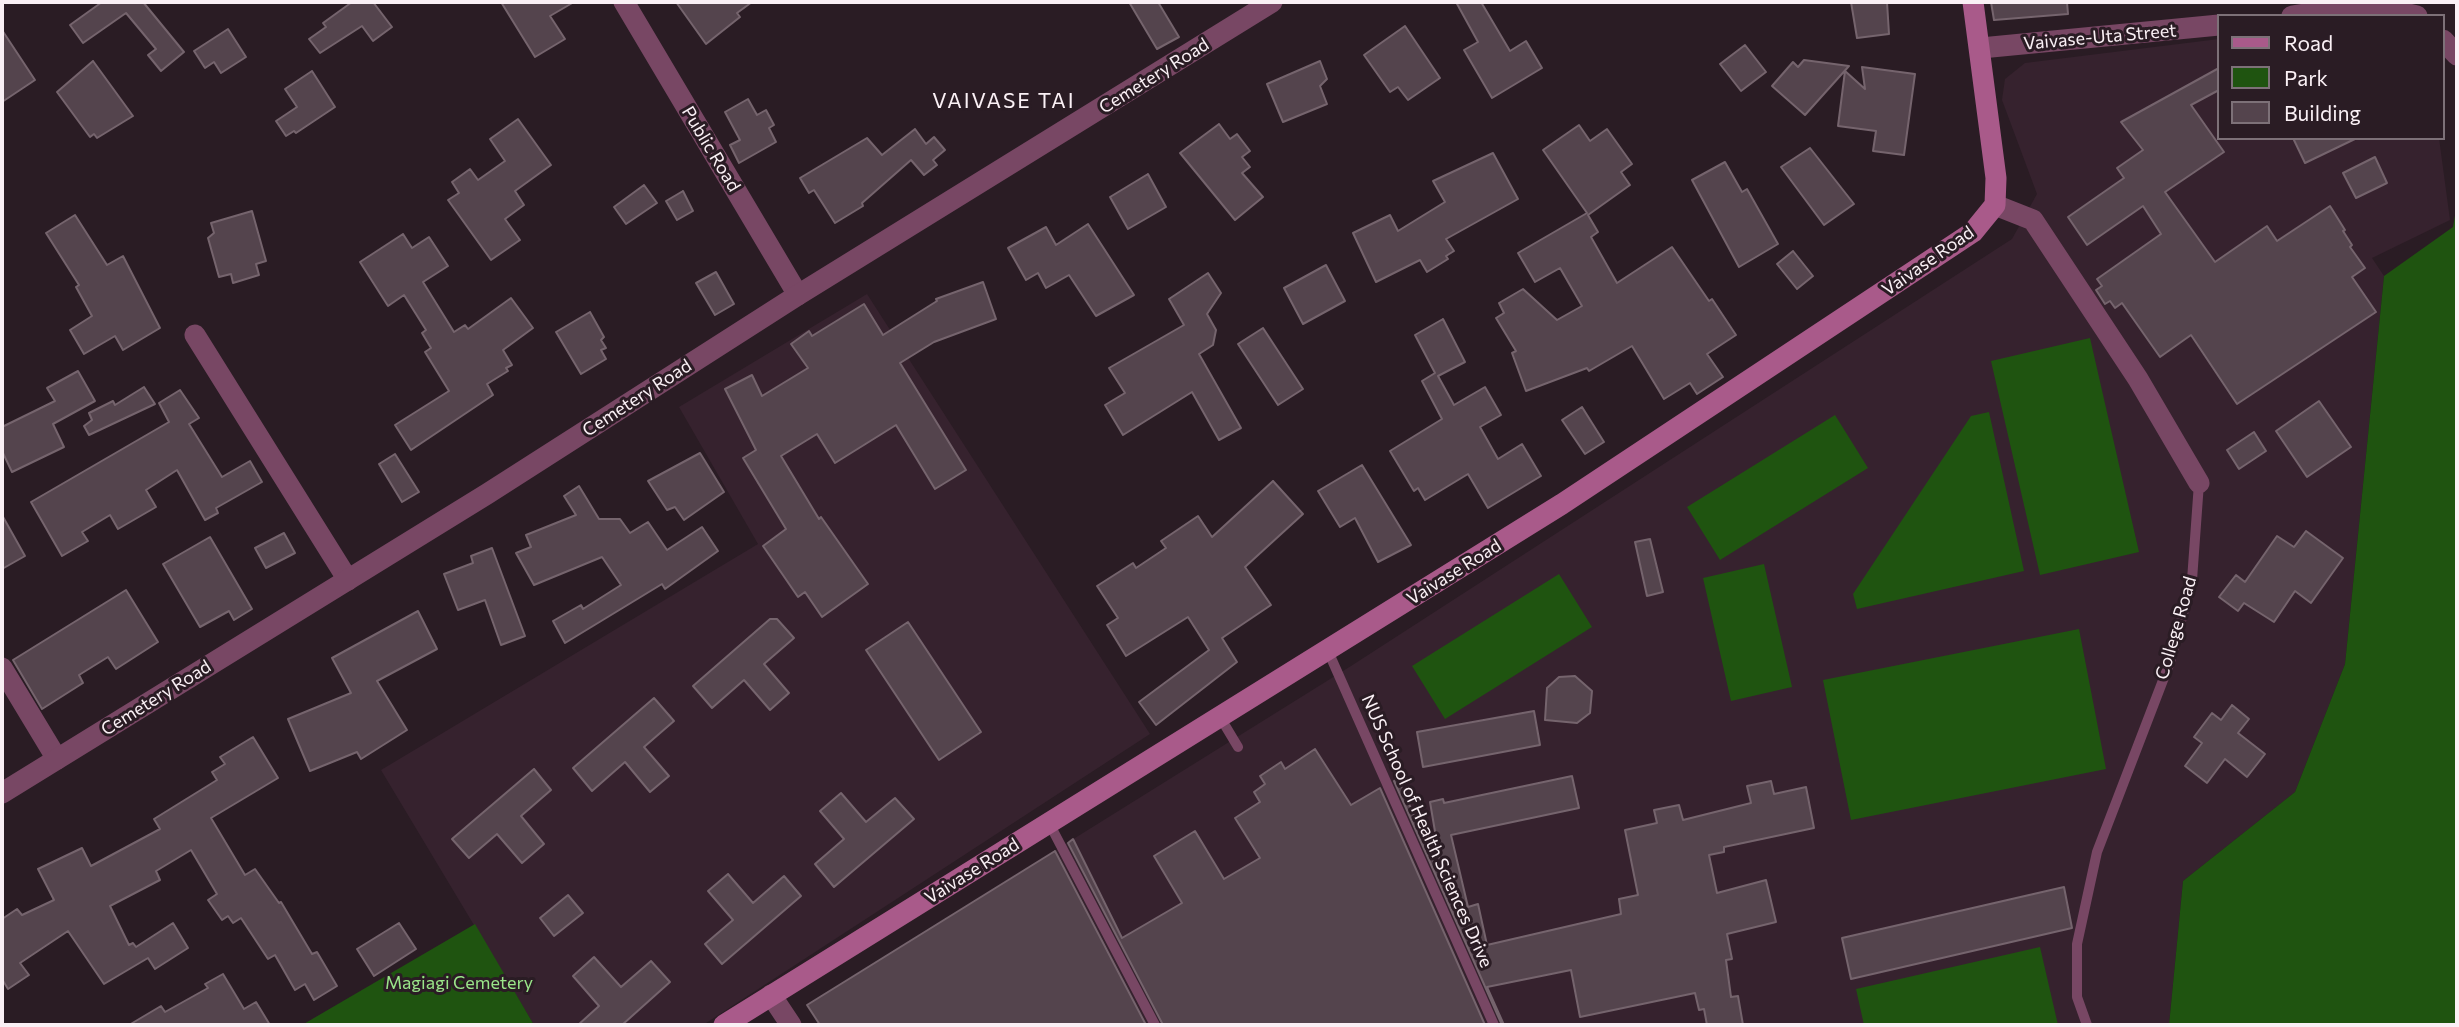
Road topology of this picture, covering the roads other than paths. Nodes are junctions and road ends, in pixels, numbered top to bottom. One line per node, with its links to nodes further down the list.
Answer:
1 (624, 2): 12 (street, Public Road)
2 (1272, 2): 12 (street, Cemetery Road)
3 (1973, 2): 9 (main road)
4 (2367, 3): 5 (street); 6 (street)
5 (2304, 14)
6 (2409, 14)
7 (2218, 25): 9 (street, Vaivase-Uta Street)
8 (2445, 42): 10 (street)
9 (1981, 48): 11 (main road)
10 (2457, 55)
11 (1995, 205): 14 (street, College Road); 16 (main road, Vaivase Road)
12 (798, 295): 15 (street, Cemetery Road)
13 (195, 335): 15 (street)
14 (2199, 483): 28 (lane, College Road)
15 (348, 580): 20 (street, Cemetery Road)
16 (1328, 651): 18 (main road, Vaivase Road); 27 (lane, NUS School of Health Sciences Drive)
17 (2, 667): 20 (street)
18 (1220, 718): 19 (lane); 22 (main road, Vaivase Road)
19 (1238, 747)
20 (57, 759): 21 (street, Cemetery Road)
21 (2, 793)
22 (1049, 823): 23 (main road, Vaivase Road); 26 (lane)
23 (771, 995): 24 (main road, Vaivase Road); 25 (street)
24 (724, 1025)
25 (791, 1025)
26 (1155, 1025)
27 (1494, 1025)
28 (2087, 1025)

